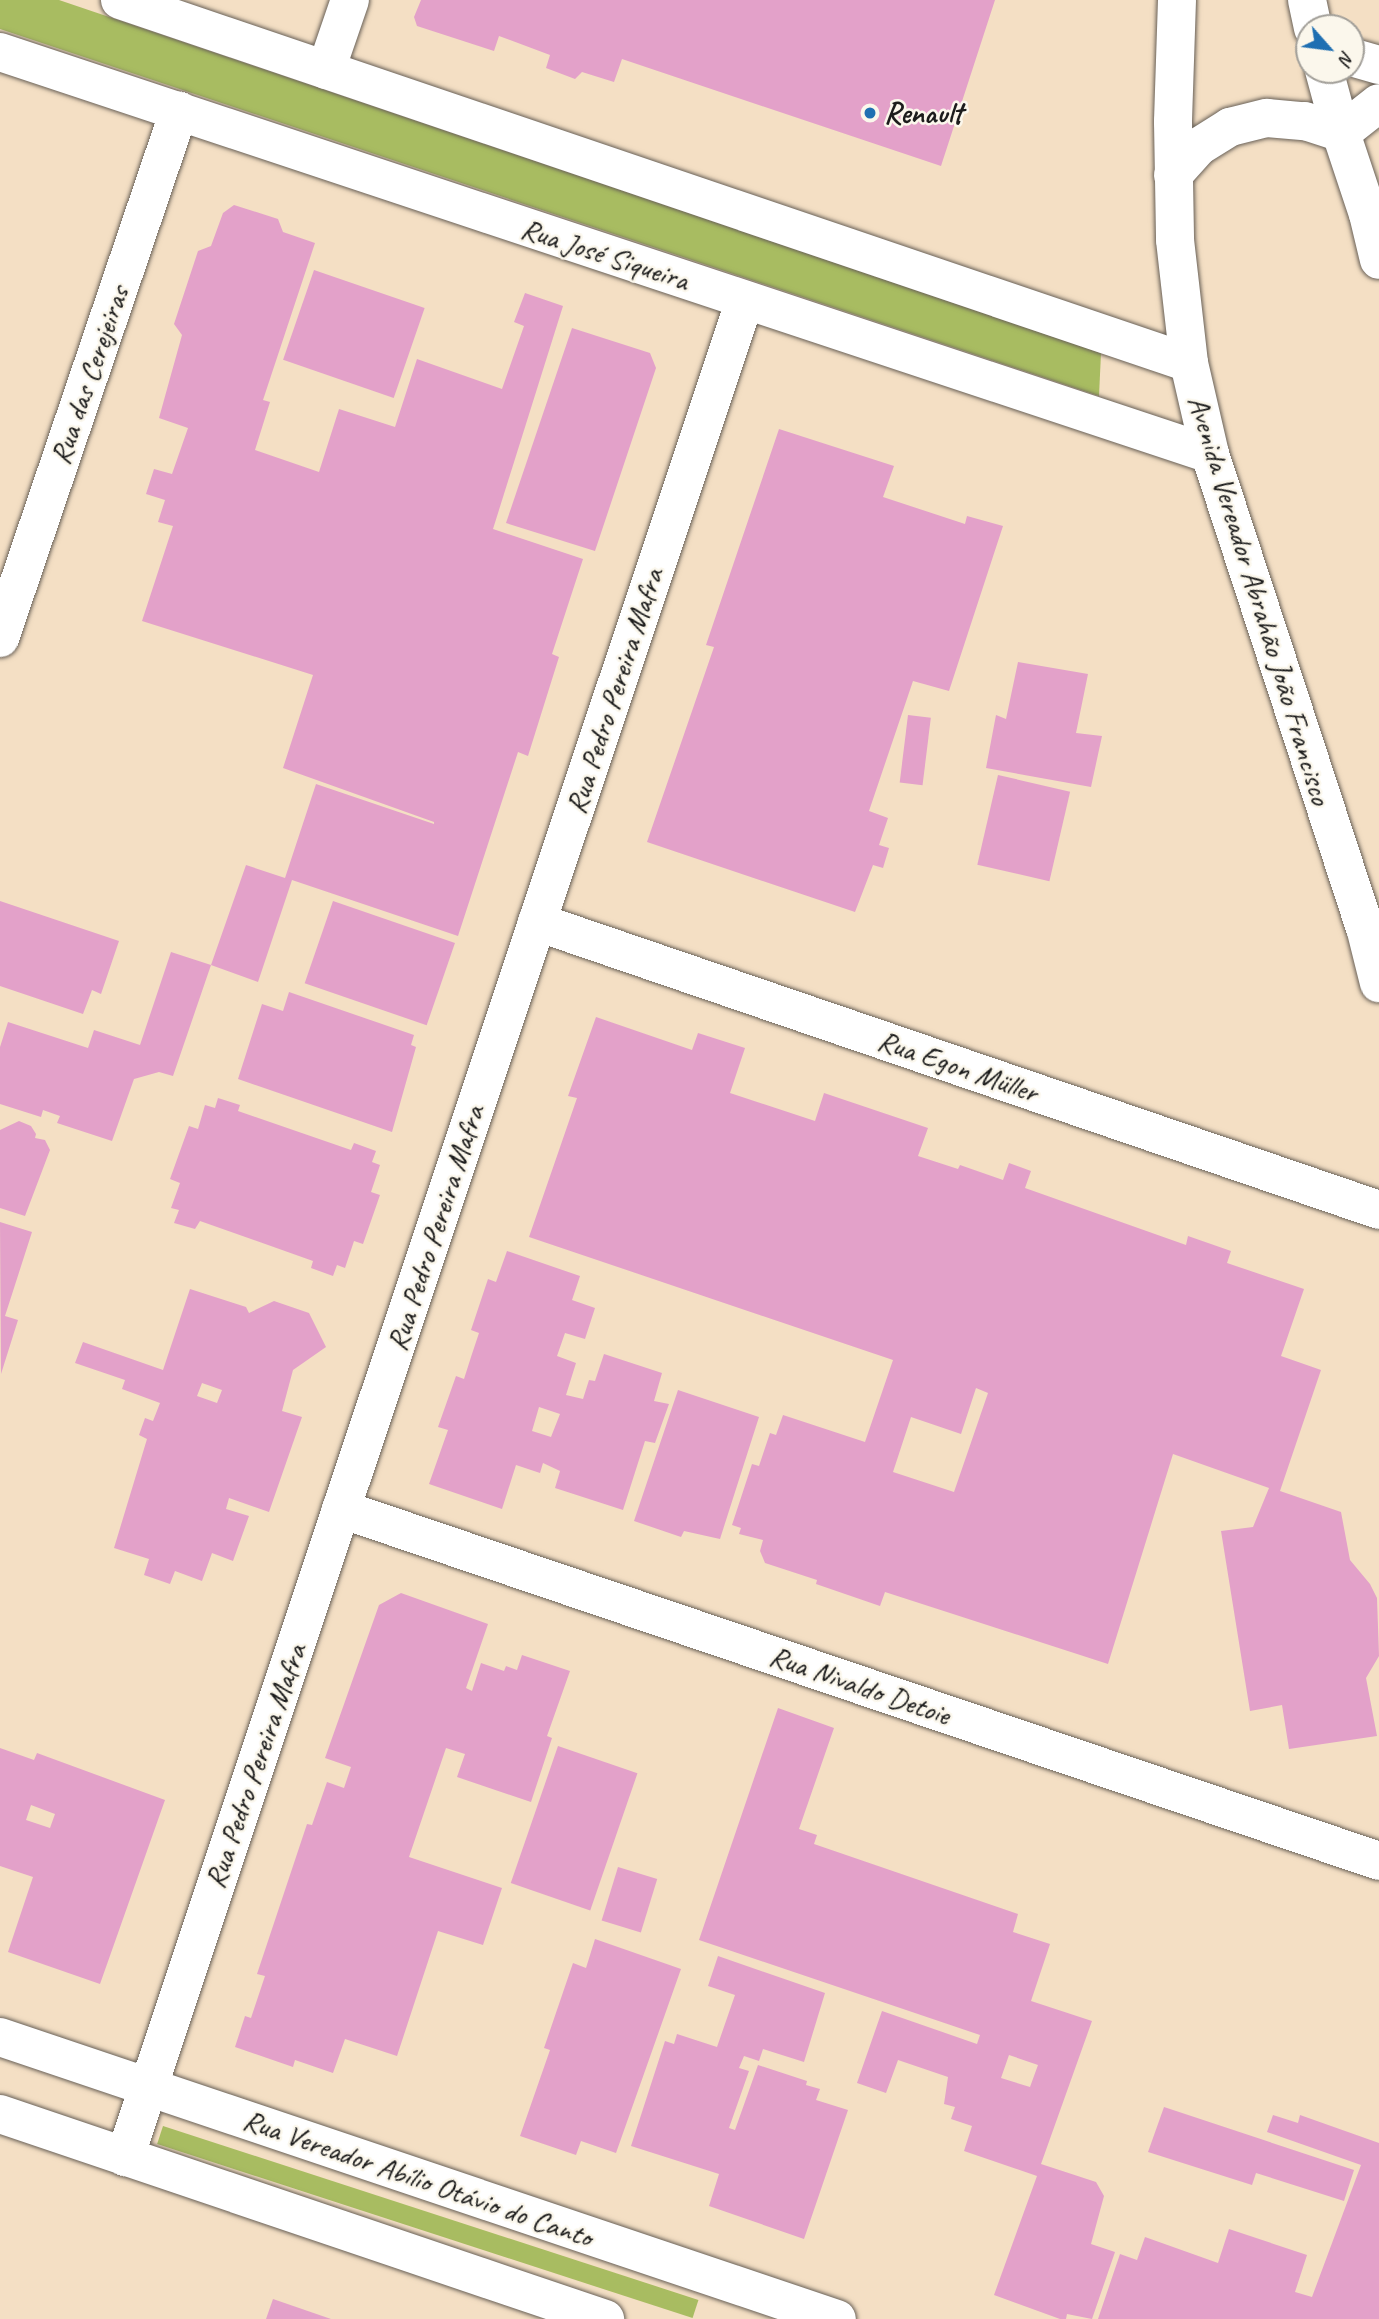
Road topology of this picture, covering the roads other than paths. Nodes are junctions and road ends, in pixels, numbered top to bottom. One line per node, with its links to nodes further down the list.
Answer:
1 (120, 0): 5 (street)
2 (350, 0): 5 (street)
3 (1177, 0): 10 (street, Avenida Vereador Abrahão João Francisco)
4 (0, 52): 8 (street, Rua José Siqueira)
5 (326, 70): 14 (street)
6 (1328, 84): 9 (street)
7 (1379, 103): 9 (street)
8 (179, 111): 13 (street, Rua José Siqueira); 16 (street, Rua das Cerejeiras)
9 (1341, 133): 10 (street); 11 (street)
10 (1173, 175): 14 (street, Avenida Vereador Abrahão João Francisco)
11 (1374, 203): 12 (street)
12 (1379, 260)
13 (745, 300): 15 (street, Rua José Siqueira); 17 (street, Rua Pedro Pereira Mafra)
14 (1189, 363): 15 (street, Avenida Vereador Abrahão João Francisco)
15 (1210, 454): 18 (street, Avenida Vereador Abrahão João Francisco)
16 (0, 638)
17 (537, 922): 19 (street, Rua Egon Müller); 20 (street, Rua Pedro Pereira Mafra)
18 (1379, 983)
19 (1379, 1210)
20 (341, 1509): 21 (street, Rua Nivaldo Detoie); 23 (street, Rua Pedro Pereira Mafra)
21 (1379, 1861)
22 (0, 2037): 23 (street, Rua Vereador Abílio Otávio do Canto)
23 (148, 2087): 25 (street, Rua Pedro Pereira Mafra); 26 (street, Rua Vereador Abílio Otávio do Canto)
24 (0, 2114): 25 (street)
25 (125, 2157): 27 (street)
26 (748, 2305): 28 (street, Rua Vereador Abílio Otávio do Canto)
27 (605, 2319)
28 (837, 2319)

